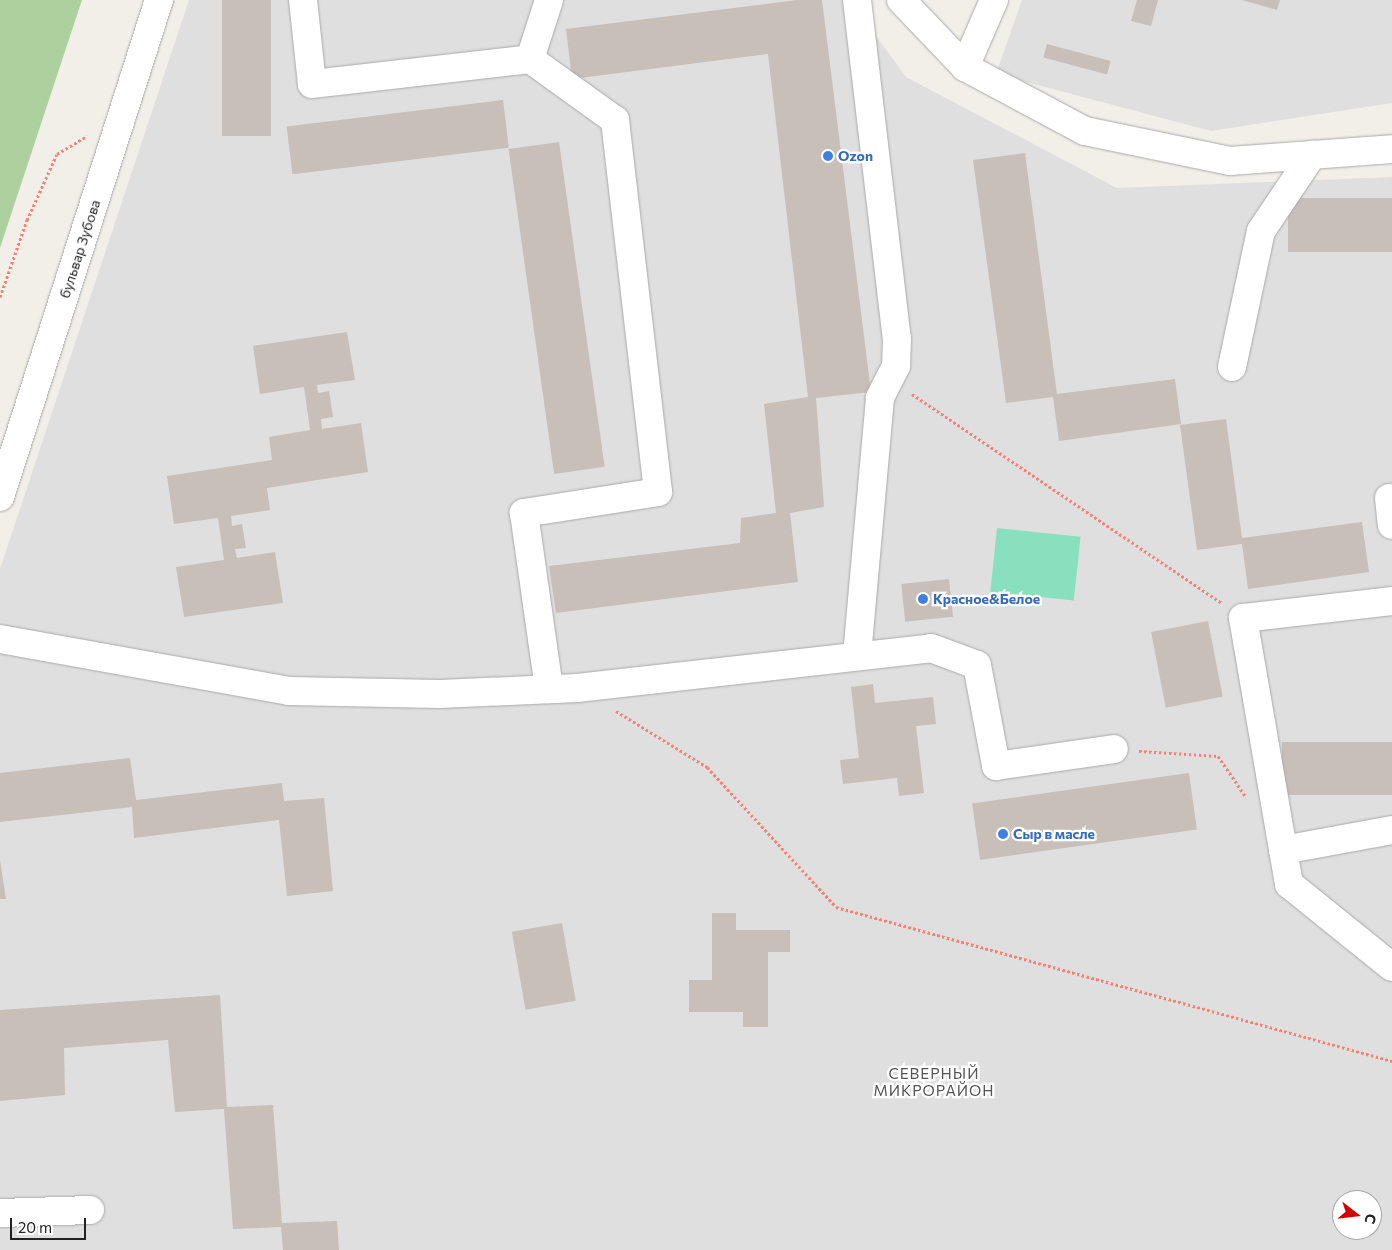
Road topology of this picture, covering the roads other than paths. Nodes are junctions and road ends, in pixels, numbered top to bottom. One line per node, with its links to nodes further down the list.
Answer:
1 (159, 0): 12 (street, бульвар Зубова)
2 (303, 0): 7 (street)
3 (548, 0): 7 (street)
4 (857, 0): 17 (street)
5 (901, 0): 8 (street)
6 (994, 0): 8 (street)
7 (530, 60): 18 (street)
8 (965, 67): 10 (street)
9 (1392, 149): 10 (street)
10 (1312, 155): 11 (street)
11 (1232, 367)
12 (0, 497)
13 (1389, 498): 14 (street)
14 (1392, 525)
15 (1392, 601): 21 (street)
16 (0, 639): 18 (street)
17 (857, 656): 18 (street); 19 (street)
18 (549, 689)
19 (1114, 749)
20 (1392, 830): 21 (street)
21 (1283, 850): 22 (street)
22 (1392, 967)
23 (90, 1210): 24 (street)
24 (0, 1213)

